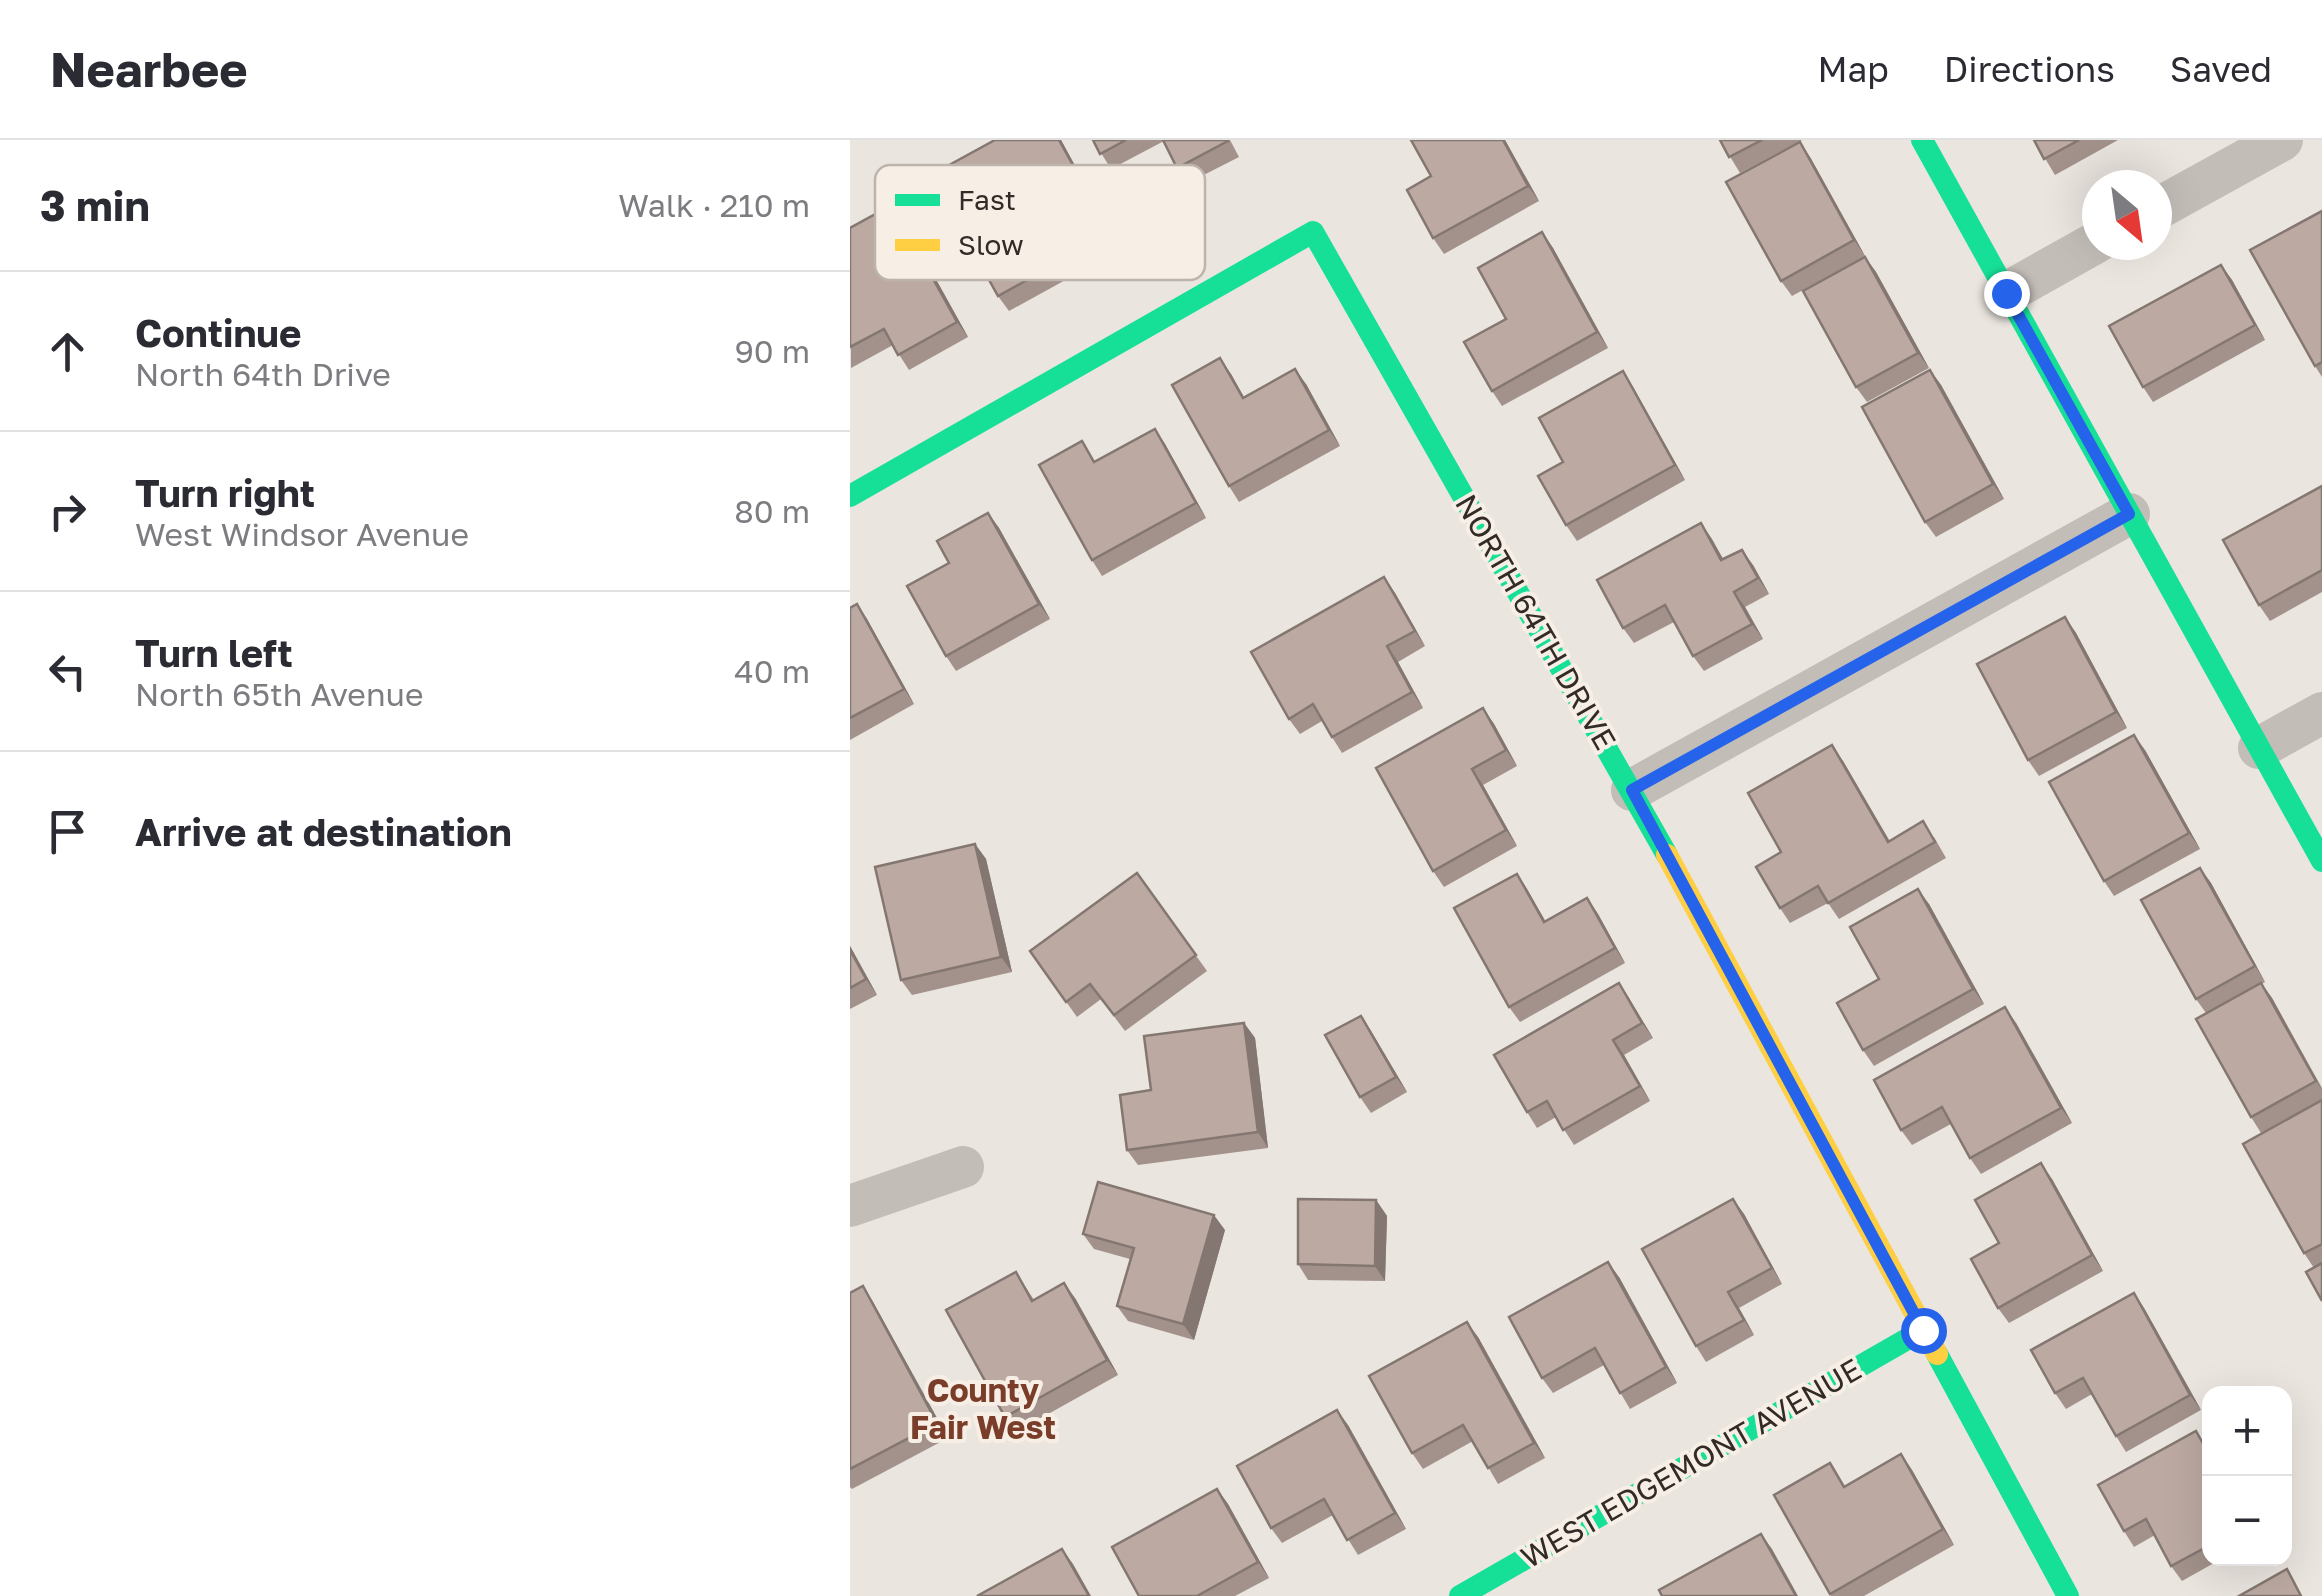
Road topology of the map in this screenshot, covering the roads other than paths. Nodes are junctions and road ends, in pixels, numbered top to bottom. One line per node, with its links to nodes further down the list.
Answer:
1 (1922, 140): 5 (street)
2 (2282, 140): 3 (street)
3 (2172, 201)
4 (2082, 250): 5 (street)
5 (2006, 293): 7 (street)
6 (850, 496): 10 (street, NORTH 64TH DRIVE)
7 (2129, 514): 9 (street); 10 (street)
8 (2322, 713): 9 (street)
9 (2259, 748): 11 (street)
10 (1632, 790): 14 (street, NORTH 64TH DRIVE)
11 (2322, 862)
12 (964, 1167): 13 (street)
13 (850, 1206)
14 (1923, 1330): 15 (street, WEST EDGEMONT AVENUE); 16 (street, NORTH 64TH DRIVE)
15 (1460, 1596)
16 (2068, 1596)

